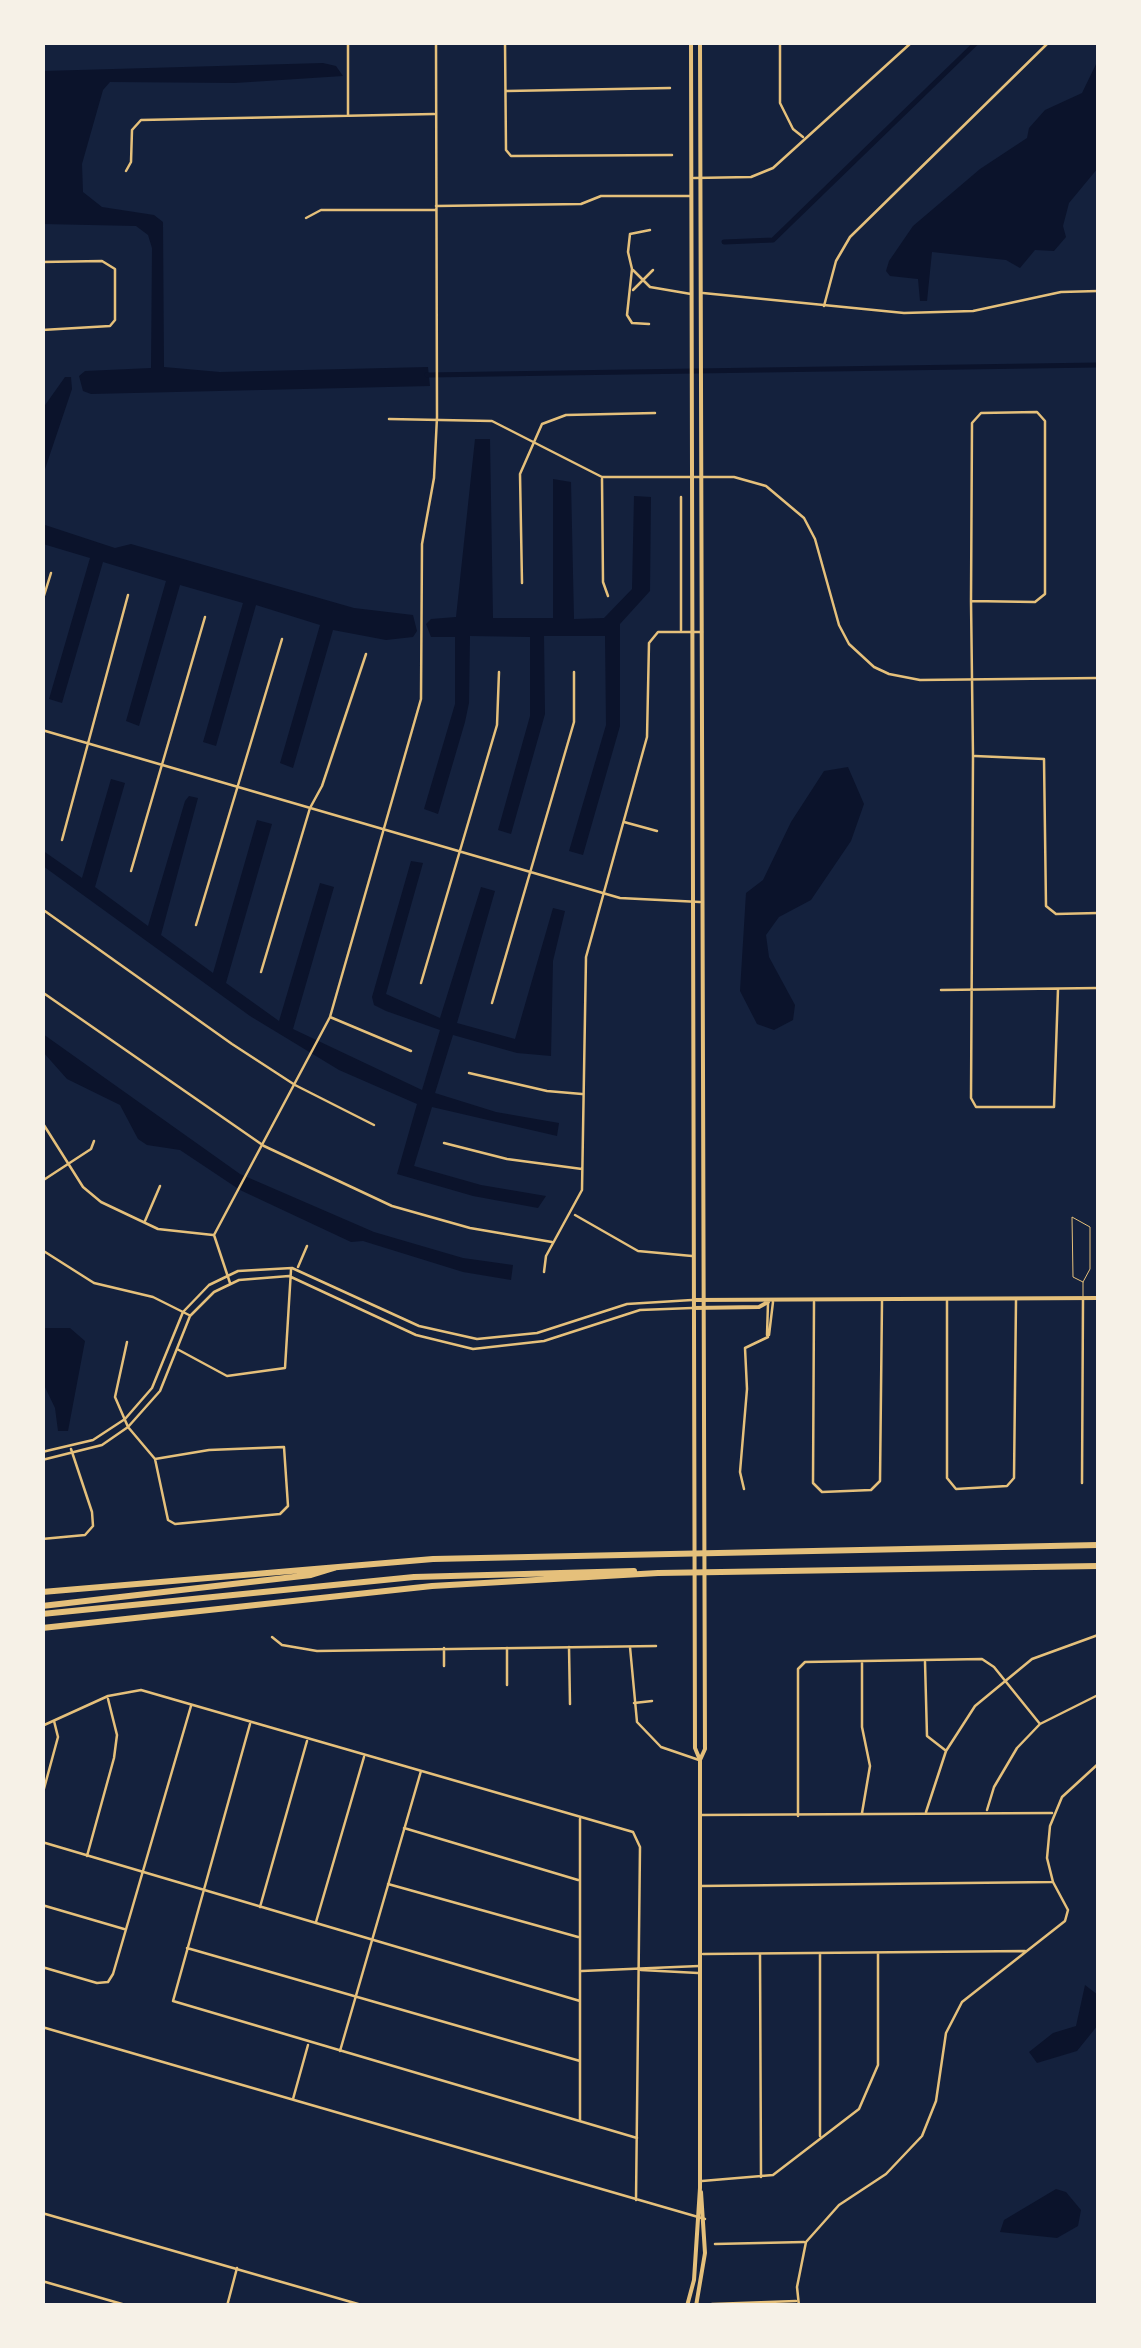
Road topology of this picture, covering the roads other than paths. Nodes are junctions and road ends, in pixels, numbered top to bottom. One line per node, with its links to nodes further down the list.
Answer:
1 (348, 42): 12 (street)
2 (436, 42): 11 (street)
3 (505, 42): 10 (street)
4 (691, 42): 16 (main road)
5 (700, 42): 17 (main road)
6 (780, 42): 13 (street)
7 (912, 42): 13 (street)
8 (1049, 42): 30 (street)
9 (670, 88): 10 (street)
10 (505, 91): 14 (street)
11 (436, 114): 12 (street); 19 (street)
12 (348, 115): 15 (street)
13 (805, 138): 17 (street)
14 (672, 155)
15 (126, 171)
16 (692, 178): 17 (street); 18 (main road)
17 (701, 178): 28 (main road)
18 (692, 197): 19 (street); 29 (main road)
19 (436, 208): 20 (street); 34 (street)
20 (306, 218)
21 (650, 230): 23 (street)
22 (42, 262): 32 (street)
23 (632, 268): 25 (street); 27 (street)
24 (652, 270): 25 (street)
25 (643, 278): 27 (street); 29 (street)
26 (1098, 291): 30 (street)
27 (632, 292): 31 (street)
28 (702, 293): 30 (street); 38 (main road)
29 (691, 294): 37 (main road)
30 (824, 306)
31 (649, 324)
32 (42, 330)
33 (655, 414): 36 (street)
34 (437, 417): 35 (street); 36 (street); 64 (street)
35 (389, 419)
36 (532, 441): 39 (street); 42 (street)
37 (692, 476): 38 (street); 39 (street); 49 (main road)
38 (702, 476): 50 (main road); 56 (street)
39 (602, 477): 44 (street)
40 (682, 498): 48 (street)
41 (51, 574): 45 (street)
42 (522, 583)
43 (128, 595): 58 (street)
44 (608, 596)
45 (42, 602)
46 (971, 602): 46 (street); 56 (street)
47 (205, 617): 60 (street)
48 (681, 632): 49 (street); 63 (street)
49 (692, 632): 50 (street); 71 (main road)
50 (702, 632): 72 (main road)
51 (282, 640): 61 (street)
52 (366, 654): 62 (street)
53 (499, 672): 67 (street)
54 (574, 672): 69 (street)
55 (1098, 678): 56 (street)
56 (972, 679): 59 (street)
57 (42, 730): 58 (street)
58 (88, 743): 60 (street); 66 (street)
59 (973, 756): 74 (street); 81 (street)
60 (163, 765): 61 (street); 68 (street)
61 (237, 787): 62 (street); 75 (street)
62 (310, 808): 64 (street); 76 (street)
63 (624, 822): 65 (street); 70 (street)
64 (385, 829): 67 (street); 84 (street)
65 (656, 831)
66 (62, 840)
67 (458, 852): 69 (street); 77 (street)
68 (131, 871)
69 (532, 873): 70 (street); 83 (street)
70 (603, 892): 71 (street); 88 (street)
71 (693, 902): 72 (street); 104 (main road)
72 (702, 902): 115 (main road)
73 (42, 909): 87 (street)
74 (1098, 914)
75 (196, 925)
76 (262, 972)
77 (420, 984)
78 (1098, 988): 79 (street)
79 (1058, 989): 81 (street); 81 (street)
80 (941, 990): 81 (street)
81 (972, 990)
82 (42, 992): 93 (street)
83 (492, 1003)
84 (330, 1017): 85 (street); 87 (street)
85 (411, 1050)
86 (469, 1072): 88 (street)
87 (296, 1085): 90 (street); 93 (street)
88 (584, 1094): 95 (street)
89 (42, 1122): 94 (street)
90 (374, 1125)
91 (94, 1141): 94 (street)
92 (444, 1143): 95 (street)
93 (264, 1146): 100 (street); 101 (street)
94 (69, 1165): 96 (street); 99 (street)
95 (584, 1169): 98 (street)
96 (42, 1181)
97 (160, 1186): 99 (street)
98 (572, 1214): 101 (street); 104 (street)
99 (145, 1223): 100 (street)
100 (214, 1235): 107 (street)
101 (553, 1242): 106 (street)
102 (306, 1246): 105 (street)
103 (42, 1250): 122 (street)
104 (694, 1256): 114 (main road)
105 (294, 1269): 107 (street); 108 (street); 114 (street)
106 (544, 1272)
107 (226, 1276): 110 (street); 122 (street)
108 (289, 1276): 110 (street); 120 (street); 125 (street)
109 (1083, 1282): 109 (lane); 111 (lane)
110 (230, 1283): 123 (street)
111 (1083, 1298): 112 (main road); 113 (main road); 133 (street)
112 (1098, 1298)
113 (1016, 1299): 117 (main road); 117 (street)
114 (694, 1300): 115 (main road); 120 (main road)
115 (704, 1300): 118 (main road); 121 (main road)
116 (882, 1301): 117 (main road); 119 (main road); 119 (street)
117 (947, 1301)
118 (770, 1302): 119 (main road); 121 (main road); 134 (street)
119 (814, 1302)
120 (694, 1308): 121 (main road); 169 (main road)
121 (704, 1308): 169 (main road)
122 (182, 1312): 123 (street); 126 (street)
123 (190, 1316): 125 (street)
124 (127, 1342): 126 (street)
125 (177, 1349): 127 (street)
126 (125, 1419): 127 (street); 128 (street)
127 (128, 1427): 130 (street); 131 (street)
128 (70, 1447): 129 (street); 130 (street)
129 (42, 1452)
130 (73, 1455): 132 (street); 135 (street)
131 (155, 1459): 131 (street)
132 (42, 1460)
133 (1082, 1483)
134 (744, 1490)
135 (42, 1539)
136 (1098, 1546): 137 (highway)
137 (344, 1564): 140 (highway); 141 (highway)
138 (1098, 1566): 139 (highway)
139 (658, 1573): 142 (highway); 143 (highway)
140 (42, 1592)
141 (42, 1606)
142 (42, 1614)
143 (42, 1628)
144 (1098, 1635): 154 (street)
145 (272, 1638): 149 (street)
146 (656, 1646): 148 (street)
147 (569, 1647): 148 (street); 150 (street); 159 (street)
148 (630, 1647): 160 (street)
149 (444, 1648): 150 (street); 153 (street)
150 (506, 1648): 155 (street)
151 (926, 1660): 152 (street); 154 (street); 167 (street)
152 (862, 1662): 174 (street); 178 (street)
153 (444, 1666)
154 (1004, 1679): 164 (street); 167 (street)
155 (507, 1685)
156 (1098, 1695): 164 (street)
157 (108, 1696): 161 (street); 162 (street); 182 (street)
158 (652, 1700): 160 (street)
159 (570, 1704)
160 (633, 1704): 169 (street)
161 (192, 1705): 163 (street); 183 (street)
162 (54, 1721): 165 (street); 172 (street)
163 (251, 1722): 166 (street); 188 (street)
164 (1040, 1724): 173 (street)
165 (42, 1726)
166 (308, 1739): 168 (street); 190 (street)
167 (946, 1751): 175 (street)
168 (364, 1755): 171 (street); 191 (street)
169 (700, 1760): 177 (main road)
170 (1098, 1764): 176 (street)
171 (421, 1771): 179 (street); 180 (street)
172 (42, 1796)
173 (986, 1812): 175 (street); 176 (street)
174 (862, 1814): 175 (street); 178 (street)
175 (926, 1814)
176 (1053, 1814): 185 (street)
177 (700, 1815): 178 (street); 187 (main road)
178 (798, 1816)
179 (580, 1819): 184 (street); 202 (street)
180 (404, 1828): 184 (street); 186 (street)
181 (42, 1842): 182 (street)
182 (86, 1857): 183 (street)
183 (143, 1874): 188 (street); 192 (street)
184 (580, 1880): 193 (street)
185 (1053, 1882): 187 (street); 196 (street)
186 (388, 1884): 193 (street); 194 (street)
187 (700, 1886): 199 (main road)
188 (202, 1891): 190 (street); 195 (street)
189 (42, 1905): 192 (street)
190 (259, 1908): 191 (street)
191 (316, 1924): 194 (street)
192 (126, 1930): 201 (street)
193 (580, 1938): 204 (street)
194 (372, 1941): 205 (street); 206 (street)
195 (186, 1948): 205 (street); 208 (street)
196 (1026, 1951): 198 (street); 221 (street)
197 (820, 1953): 198 (street); 200 (street); 214 (street)
198 (878, 1953): 214 (street)
199 (700, 1954): 200 (street); 203 (main road)
200 (760, 1954): 215 (street)
201 (42, 1967)
202 (640, 1969): 203 (street); 203 (street); 204 (street); 213 (street)
203 (700, 1969): 216 (main road)
204 (580, 1971): 206 (street)
205 (356, 1996): 209 (street); 210 (street)
206 (580, 2001): 210 (street)
207 (42, 2028): 211 (street)
208 (308, 2044): 209 (street); 211 (street)
209 (340, 2052): 212 (street)
210 (580, 2061): 212 (street)
211 (293, 2100): 217 (street)
212 (580, 2122): 213 (street)
213 (638, 2138): 217 (street)
214 (820, 2138): 215 (street)
215 (761, 2178): 216 (street)
216 (700, 2184): 219 (main road); 220 (main road)
217 (636, 2200): 219 (street)
218 (42, 2213): 223 (street)
219 (697, 2217): 220 (street); 230 (main road)
220 (705, 2219): 231 (main road)
221 (806, 2242): 222 (street); 225 (street)
222 (715, 2244)
223 (237, 2268): 228 (street); 229 (street)
224 (42, 2280): 227 (street)
225 (798, 2303): 226 (street)
226 (712, 2304)
227 (128, 2306)
228 (226, 2306)
229 (365, 2306)
230 (687, 2306)
231 (696, 2306)

